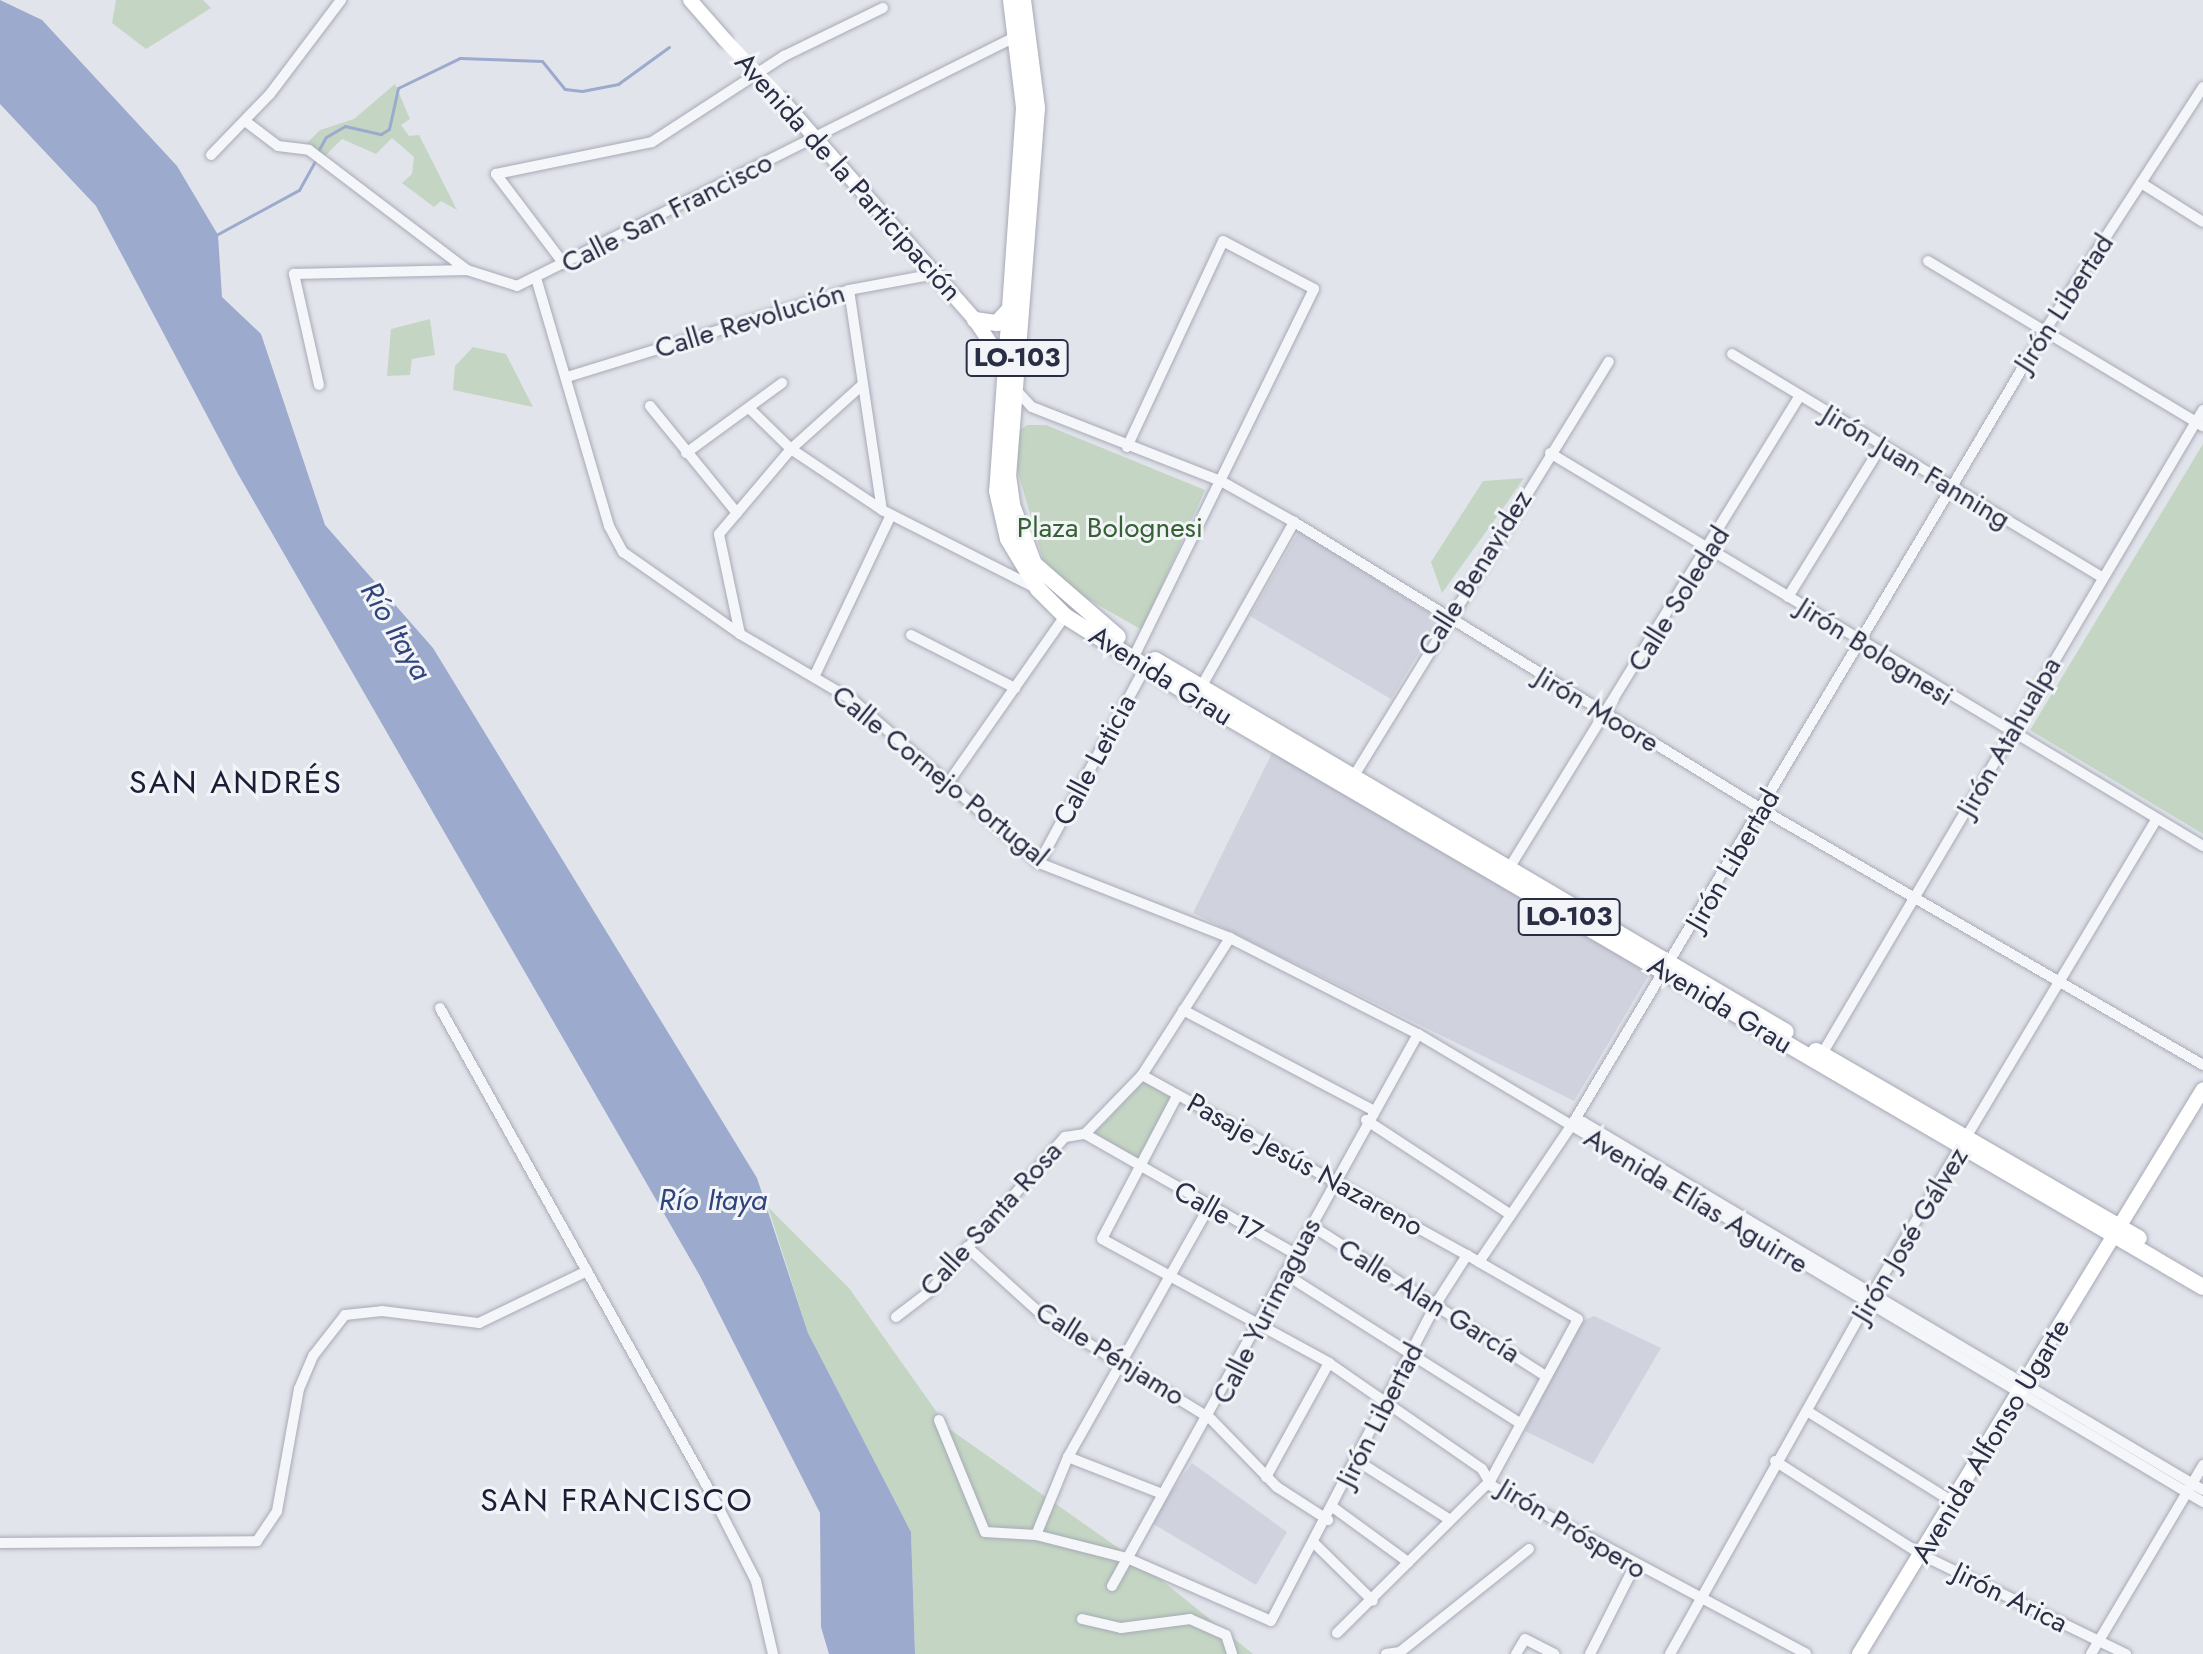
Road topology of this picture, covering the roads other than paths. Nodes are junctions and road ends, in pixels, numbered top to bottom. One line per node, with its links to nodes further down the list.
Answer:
1 (341, 0): 8 (street)
2 (690, 0): 9 (main road, Avenida de la Participación, bridge)
3 (1011, 0): 6 (main road, LO-103)
4 (1023, 0): 6 (main road, LO-103)
5 (883, 8): 14 (street)
6 (1022, 33): 9 (street, Calle San Francisco); 19 (main road, LO-103); 29 (main road, LO-103)
7 (2203, 87): 11 (street, Jirón Libertad)
8 (245, 121): 10 (street); 15 (street)
9 (816, 138): 14 (street, Calle San Francisco); 16 (main road, Avenida de la Participación)
10 (211, 155)
11 (2141, 183): 12 (street); 21 (street, Jirón Libertad)
12 (2203, 222)
13 (1928, 261): 21 (street)
14 (564, 264): 17 (street, Calle San Francisco)
15 (467, 270): 17 (street, Calle San Francisco); 27 (street, Calle San Francisco)
16 (935, 274): 18 (street, Calle Revolución); 20 (main road, Avenida de la Participación)
17 (536, 278): 25 (street, Calle Cornejo Portugal)
18 (849, 290): 25 (street, Calle Revolución); 28 (street)
19 (1008, 311): 20 (main road); 23 (main road, LO-103)
20 (975, 320): 23 (main road, Avenida de la Participación)
21 (2044, 332): 34 (street); 41 (street, Jirón Libertad)
22 (1732, 354): 30 (street, Jirón Juan Fanning)
23 (1001, 359): 29 (street, Jirón Moore); 47 (main road, Avenida Grau / LO-103)
24 (1609, 362): 39 (street, Calle Benavidez)
25 (567, 377): 51 (street, Calle Cornejo Portugal)
26 (782, 383): 32 (street)
27 (319, 385)
28 (861, 386): 37 (street); 42 (street)
29 (1014, 387): 35 (street, Jirón Moore); 54 (main road, LO-103)
30 (1799, 397): 36 (street, Jirón Juan Fanning); 45 (street, Calle Soledad)
31 (650, 406): 38 (street)
32 (749, 408): 37 (street, Avenida Grau); 38 (street)
33 (2203, 410): 34 (street, Jirón Atahualpa)
34 (2199, 424): 46 (street, Jirón Atahualpa)
35 (1127, 447): 40 (street, Jirón Moore); 40 (street, Calle Leticia)
36 (1880, 448): 41 (street, Jirón Juan Fanning); 48 (street)
37 (791, 449): 42 (street, Avenida Grau); 43 (street)
38 (686, 453): 43 (street)
39 (1550, 453): 45 (street, Jirón Bolognesi); 50 (street, Calle Benavidez)
40 (1221, 481): 44 (street, Jirón Moore); 54 (street, Calle Leticia)
41 (1949, 488): 46 (street, Jirón Juan Fanning); 53 (street, Jirón Libertad)
42 (887, 512): 47 (street, Avenida Grau); 55 (street)
43 (737, 513): 51 (street)
44 (1294, 522): 50 (street, Jirón Moore); 57 (street)
45 (1709, 551): 48 (street, Jirón Bolognesi); 58 (street, Calle Soledad)
46 (2101, 577): 59 (street, Jirón Atahualpa)
47 (1038, 589): 49 (main road, Avenida Grau / LO-103)
48 (1788, 597): 53 (street, Jirón Bolognesi)
49 (1065, 616): 54 (main road, Avenida Grau / LO-103); 56 (street)
50 (1446, 618): 58 (street, Jirón Moore); 60 (street, Calle Benavidez)
51 (740, 634): 55 (street, Calle Cornejo Portugal)
52 (911, 635): 56 (street)
53 (1857, 643): 59 (street, Jirón Bolognesi); 62 (street, Jirón Libertad)
54 (1142, 658): 57 (main road, Avenida Grau / LO-103); 65 (street, Calle Leticia)
55 (814, 677): 61 (street, Calle Cornejo Portugal)
56 (1015, 688): 61 (street)
57 (1198, 693): 60 (main road, Avenida Grau / LO-103)
58 (1606, 716): 62 (street, Jirón Moore); 66 (street, Calle Soledad)
59 (2012, 735): 63 (street, Jirón Bolognesi); 67 (street, Jirón Atahualpa)
60 (1350, 782): 66 (main road, Avenida Grau / LO-103)
61 (948, 783): 65 (street, Calle Cornejo Portugal)
62 (1763, 810): 67 (street, Jirón Moore); 69 (street, Jirón Libertad)
63 (2156, 820): 64 (street, Jirón Bolognesi); 70 (street, Jirón José Gálvez)
64 (2203, 846)
65 (1039, 863): 68 (street, Calle Cornejo Portugal)
66 (1505, 874): 69 (main road, Avenida Grau / LO-103)
67 (1914, 898): 70 (street, Jirón Moore); 74 (street, Jirón Atahualpa)
68 (1230, 938): 72 (street, Calle Santa Rosa); 73 (street, Calle Cornejo Portugal)
69 (1670, 967): 74 (main road, Avenida Grau / LO-103); 81 (street, Jirón Libertad)
70 (2061, 983): 75 (street, Jirón Moore); 83 (street, Jirón José Gálvez)
71 (440, 1008): 94 (street)
72 (1183, 1010): 76 (street, Calle Santa Rosa); 80 (street)
73 (1418, 1034): 80 (street, Calle Yurimaguas); 81 (street, Calle Cornejo Portugal)
74 (1819, 1059): 83 (main road, Avenida Grau / LO-103)
75 (2203, 1065)
76 (1142, 1075): 78 (street, Pasaje Jesús Nazareno); 82 (street, Calle Santa Rosa)
77 (2203, 1089): 89 (main road, Avenida Alfonso Ugarte)
78 (1177, 1096): 84 (street); 85 (street, Pasaje Jesús Nazareno)
79 (2203, 1107): 89 (main road, Avenida Alfonso Ugarte)
80 (1369, 1115): 85 (street, Calle Yurimaguas); 87 (street)
81 (1573, 1123): 87 (street, Jirón Libertad); 99 (street, Avenida Elías Aguirre)
82 (1085, 1134): 84 (street, Calle 17); 90 (street, Calle Santa Rosa)
83 (1966, 1145): 89 (main road, Avenida Grau / LO-103); 99 (street, Jirón José Gálvez)
84 (1140, 1168): 86 (street, Calle 17); 96 (street, Jirón Próspero)
85 (1335, 1180): 88 (street, Calle Yurimaguas); 92 (street, Pasaje Jesús Nazareno)
86 (1208, 1209): 91 (street, Calle 17); 96 (street)
87 (1511, 1215): 93 (street, Jirón Libertad)
88 (1312, 1226): 91 (street, Calle Yurimaguas); 100 (street, Calle Alan García)
89 (2119, 1233): 95 (main road, Avenida Grau / LO-103); 98 (main road, Avenida Grau / LO-103); 107 (main road, Avenida Alfonso Ugarte)
90 (967, 1247): 101 (street, Calle Santa Rosa); 104 (street, Calle Pénjamo)
91 (1297, 1255): 97 (street, Calle Yurimaguas)
92 (1467, 1255): 93 (street); 100 (street, Jirón Libertad)
93 (1479, 1262): 106 (street)
94 (587, 1271): 128 (street); 141 (street)
95 (2203, 1274)
96 (1173, 1275): 102 (street, Jirón Próspero); 104 (street)
97 (1288, 1276): 102 (street, Calle Yurimaguas); 103 (street)
98 (2203, 1287)
99 (1869, 1301): 107 (street, Avenida Elías Aguirre); 109 (street, Jirón José Gálvez)
100 (1437, 1302): 103 (street, Jirón Libertad); 106 (street, Calle Alan García)
101 (896, 1317)
102 (1263, 1323): 105 (street, Jirón Próspero); 110 (street, Calle Yurimaguas)
103 (1410, 1354): 108 (street, Jirón Libertad); 112 (street)
104 (1127, 1362): 110 (street, Calle Pénjamo); 113 (street)
105 (1329, 1363): 108 (street, Jirón Próspero); 117 (street)
106 (1546, 1376): 112 (street)
107 (2023, 1388): 119 (street, Avenida Elías Aguirre); 122 (main road, Avenida Alfonso Ugarte)
108 (1387, 1401): 114 (street, Jirón Libertad); 118 (street, Jirón Próspero)
109 (1807, 1411): 115 (street, Jirón José Gálvez); 122 (street)
110 (1211, 1419): 117 (street, Calle Pénjamo); 121 (street, Calle Yurimaguas)
111 (939, 1420): 127 (street)
112 (1520, 1423): 118 (street)
113 (1068, 1457): 121 (street); 127 (street)
114 (1356, 1460): 124 (street, Jirón Libertad); 125 (street)
115 (1775, 1461): 131 (street, Jirón Arica); 137 (street, Jirón José Gálvez)
116 (2203, 1465): 119 (street)
117 (1266, 1477): 126 (street, Calle Pénjamo)
118 (1490, 1481): 125 (street); 134 (street, Jirón Próspero)
119 (2190, 1488): 120 (street, Avenida Elías Aguirre); 123 (street, Avenida Elías Aguirre); 140 (street)
120 (2203, 1490)
121 (1160, 1493): 132 (street, Calle Yurimaguas)
122 (1953, 1502): 131 (main road, Avenida Alfonso Ugarte)
123 (2203, 1502)
124 (1334, 1508): 126 (street, Jirón Libertad); 133 (street)
125 (1447, 1518): 133 (street)
126 (1328, 1520): 129 (street, Jirón Libertad)
127 (1036, 1535): 132 (street)
128 (0, 1543)
129 (1315, 1544): 132 (street, Jirón Libertad); 136 (street)
130 (1529, 1549): 143 (street)
131 (1922, 1555): 140 (street, Jirón Arica); 149 (main road, Avenida Alfonso Ugarte)
132 (1127, 1558): 135 (street, Calle Yurimaguas)
133 (1408, 1562): 136 (street)
134 (1634, 1567): 137 (street, Jirón Próspero); 146 (street)
135 (1112, 1586)
136 (1373, 1601): 139 (street)
137 (1697, 1601): 147 (street, Jirón José Gálvez); 148 (street, Jirón Próspero)
138 (1082, 1619): 142 (street)
139 (1337, 1633)
140 (2099, 1640): 150 (street); 151 (street, Jirón Arica)
141 (773, 1654)
142 (1232, 1654)
143 (1386, 1654)
144 (1516, 1654): 145 (street)
145 (1554, 1654)
146 (1590, 1654)
147 (1670, 1654)
148 (1806, 1654)
149 (1859, 1654)
150 (2091, 1654)
151 (2126, 1654)

